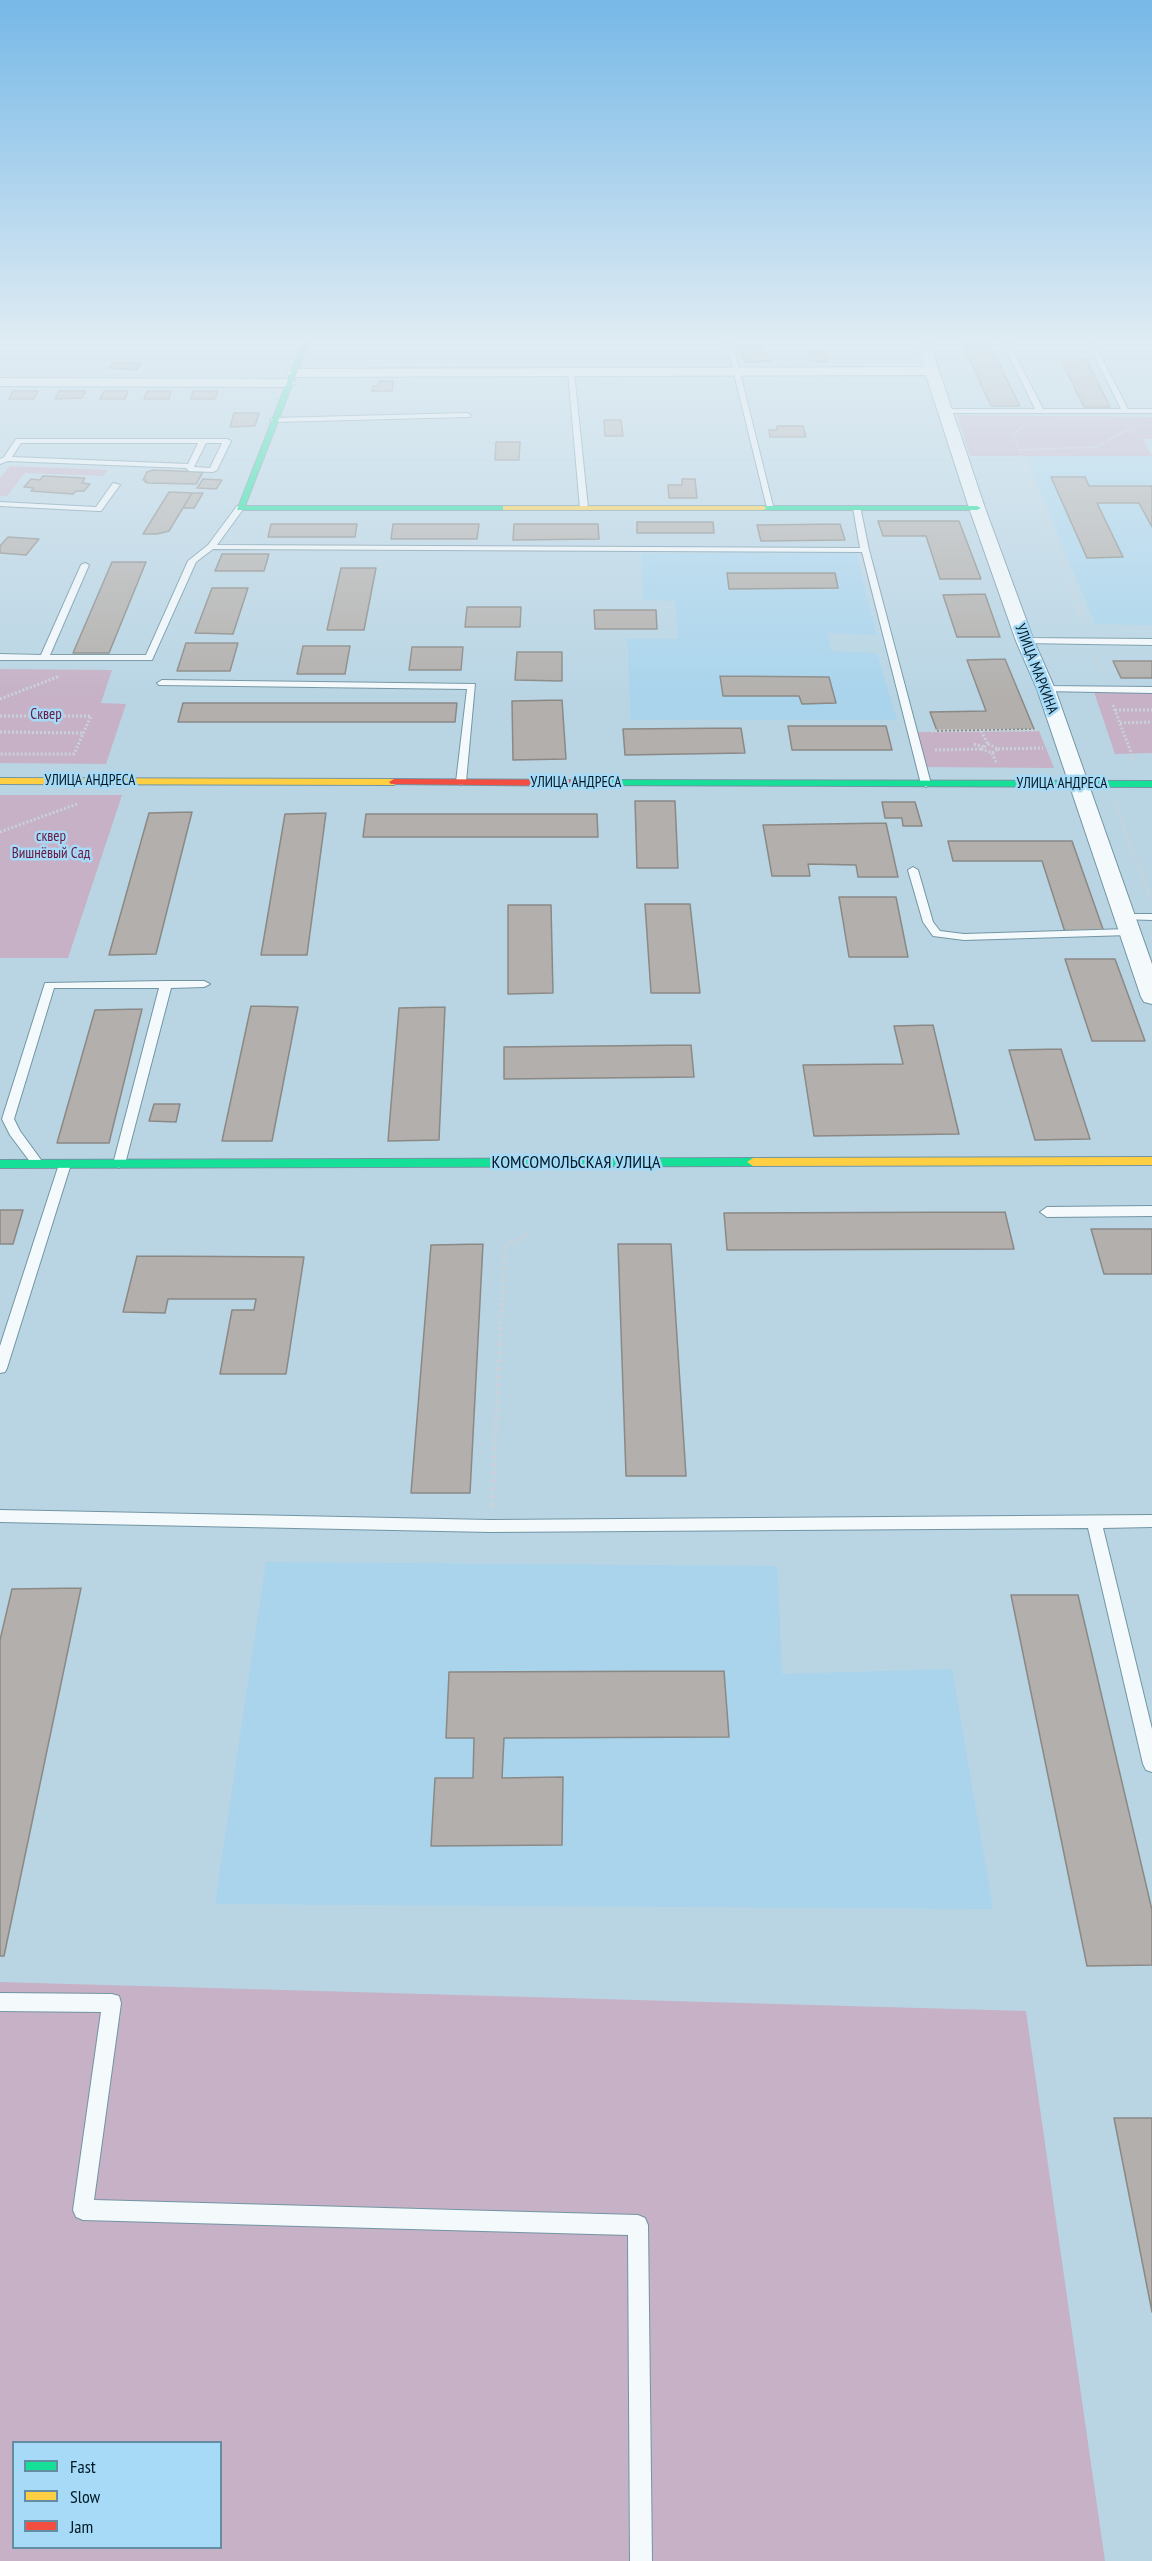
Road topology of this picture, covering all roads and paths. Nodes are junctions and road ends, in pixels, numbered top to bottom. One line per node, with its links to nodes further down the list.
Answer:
1 (4, 461): 9 (lane)
2 (194, 461): 9 (lane)
3 (218, 461): 9 (lane)
4 (258, 461): 13 (street)
5 (579, 461): 14 (lane)
6 (759, 461): 15 (lane)
7 (961, 461): 17 (street, УЛИЦА МАРКИНА)
8 (1024, 461): 22 (path)
9 (191, 466)
10 (116, 485): 11 (path); 12 (lane)
11 (191, 489)
12 (0, 504)
13 (240, 508): 14 (street); 18 (lane)
14 (584, 508): 15 (street)
15 (771, 508): 16 (street)
16 (858, 508): 17 (street); 19 (lane)
17 (977, 508): 21 (street, УЛИЦА МАРКИНА)
18 (210, 547): 19 (lane); 25 (lane)
19 (865, 550): 38 (lane)
20 (85, 565): 25 (lane)
21 (1025, 641): 22 (lane); 28 (street, УЛИЦА МАРКИНА)
22 (1090, 641): 23 (lane); 29 (path)
23 (1152, 642)
24 (0, 657): 25 (lane)
25 (44, 657)
26 (65, 674): 31 (path)
27 (162, 683): 51 (lane)
28 (1046, 689): 29 (lane); 53 (street, УЛИЦА МАРКИНА)
29 (1108, 690): 30 (lane); 32 (path)
30 (1152, 690)
31 (0, 699)
32 (1115, 710): 33 (path); 36 (path)
33 (1152, 710)
34 (0, 716): 41 (path)
35 (1152, 722): 36 (path)
36 (1120, 723): 48 (path)
37 (0, 728): 40 (path)
38 (912, 731): 39 (path); 52 (lane)
39 (981, 731): 43 (path); 44 (path)
40 (0, 733): 41 (path)
41 (83, 733): 47 (path)
42 (974, 744): 43 (path)
43 (985, 747): 44 (path); 45 (path); 46 (path)
44 (998, 749): 46 (path)
45 (925, 750)
46 (992, 753): 49 (path)
47 (0, 754)
48 (1136, 766)
49 (998, 768)
50 (0, 781): 51 (street, УЛИЦА АНДРЕСА)
51 (461, 782): 52 (street, УЛИЦА АНДРЕСА)
52 (926, 784): 53 (street, УЛИЦА АНДРЕСА)
53 (1078, 784): 54 (street, УЛИЦА АНДРЕСА); 61 (street, УЛИЦА МАРКИНА)
54 (1152, 784)
55 (1112, 797): 59 (path)
56 (78, 803): 57 (path)
57 (0, 832)
58 (913, 870): 61 (lane)
59 (1152, 903)
60 (1152, 917): 61 (lane)
61 (1127, 925): 64 (street, УЛИЦА МАРКИНА)
62 (166, 984): 63 (lane); 67 (lane); 69 (lane)
63 (204, 984)
64 (1152, 997)
65 (1152, 1161): 69 (street, КОМСОМОЛЬСКАЯ УЛИЦА)
66 (0, 1164): 67 (street, КОМСОМОЛЬСКАЯ УЛИЦА)
67 (38, 1164): 68 (street, КОМСОМОЛЬСКАЯ УЛИЦА)
68 (65, 1164): 69 (street, КОМСОМОЛЬСКАЯ УЛИЦА); 73 (lane)
69 (119, 1164)
70 (1152, 1211): 71 (lane)
71 (1047, 1212)
72 (528, 1234): 77 (path)
73 (0, 1368)
74 (0, 1516): 77 (lane)
75 (1152, 1521): 76 (lane)
76 (1094, 1522): 77 (lane); 78 (lane)
77 (491, 1526)
78 (1152, 1764)
79 (0, 2002): 80 (lane)
80 (641, 2561)

